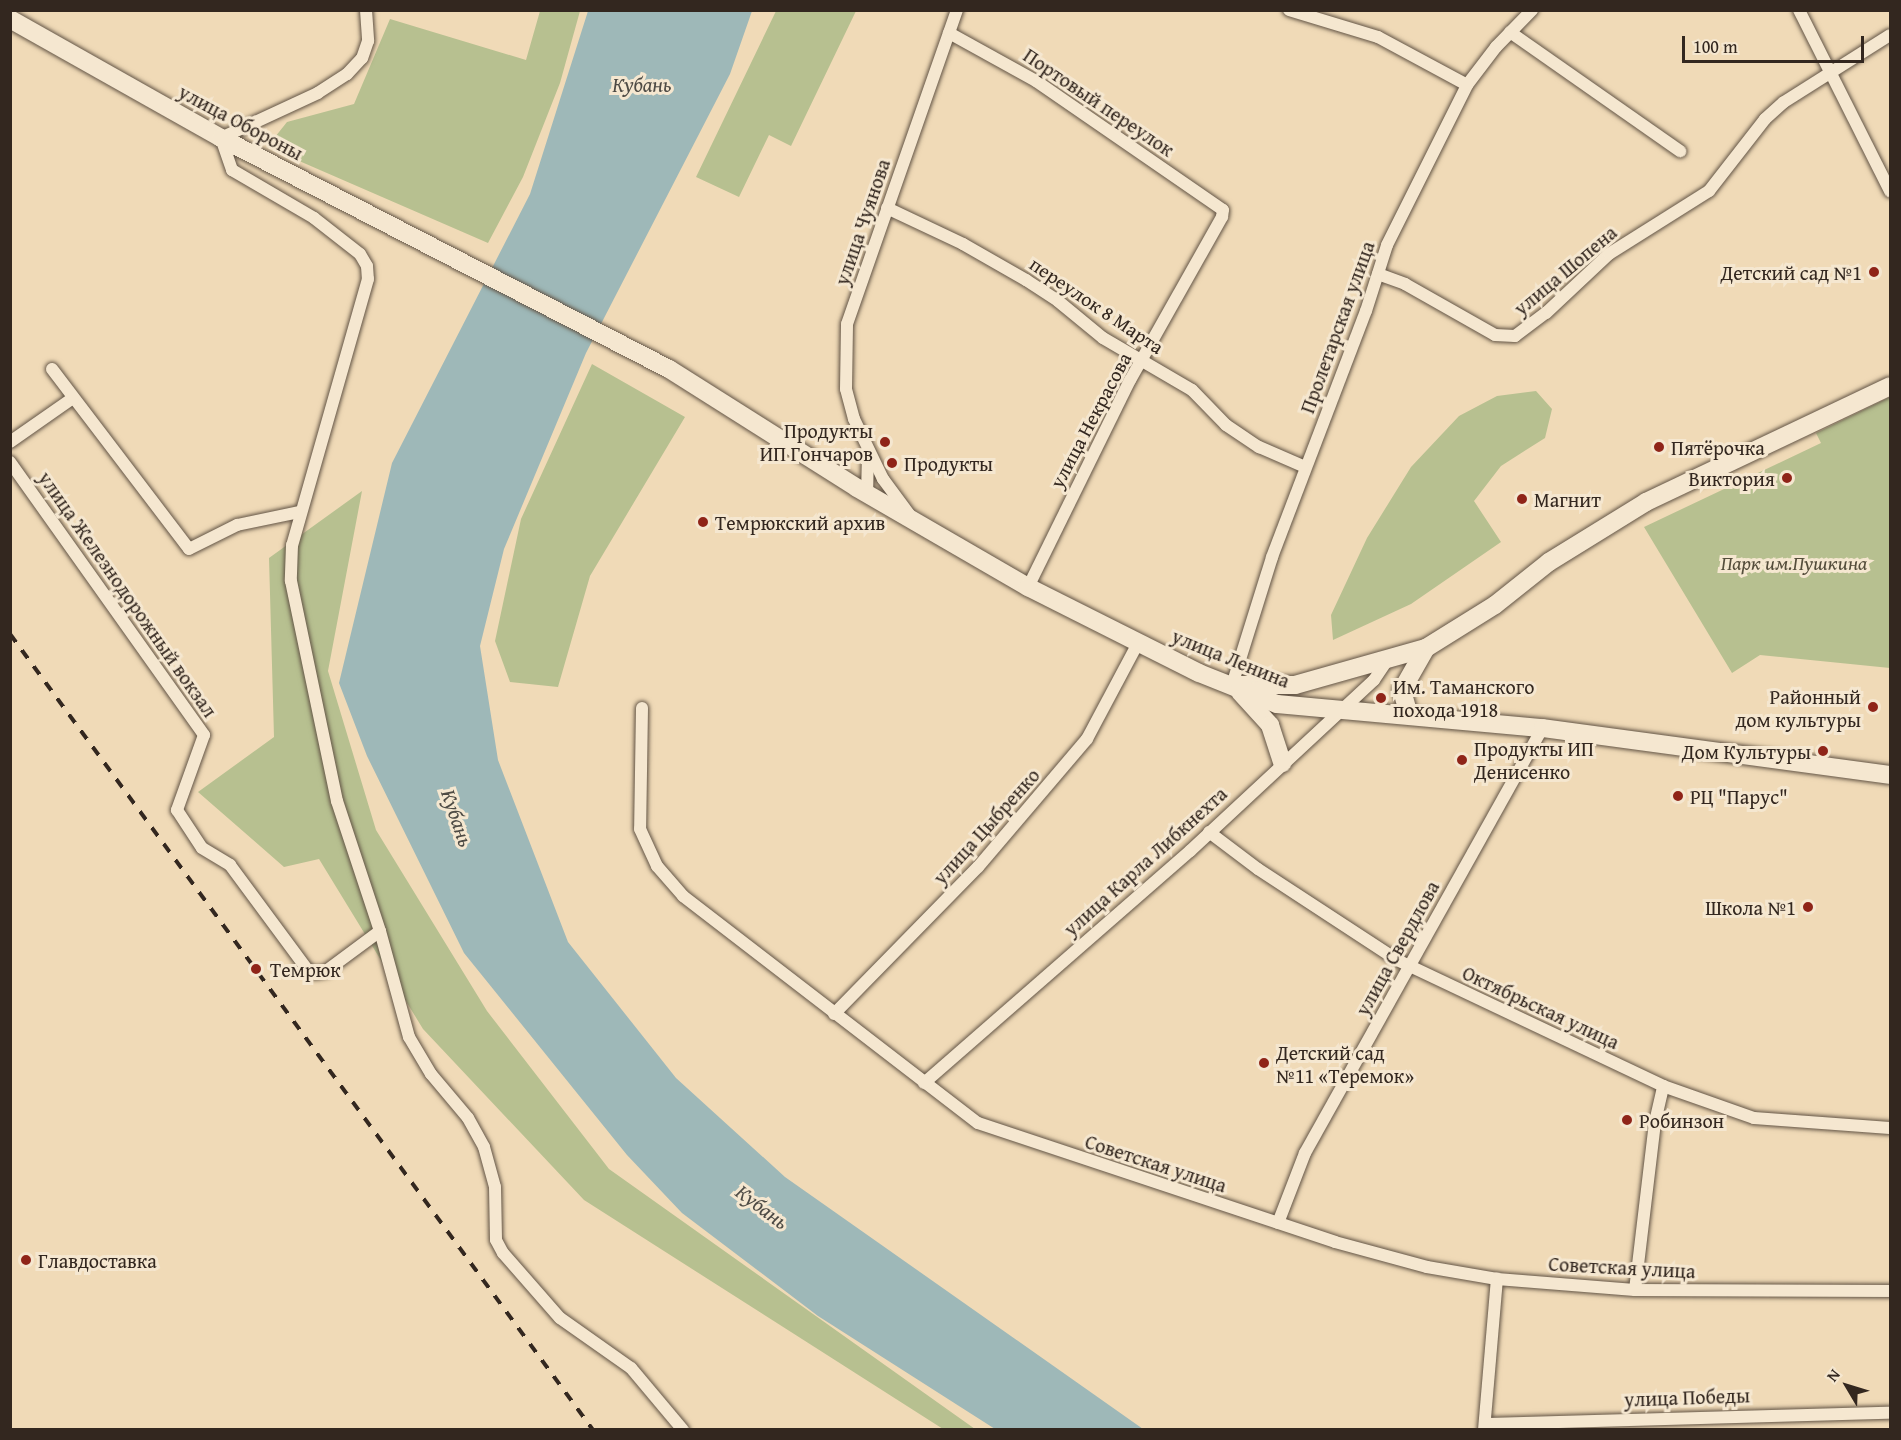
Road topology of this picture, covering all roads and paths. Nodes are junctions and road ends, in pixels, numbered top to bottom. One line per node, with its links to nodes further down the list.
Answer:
1 (366, 10): 13 (street)
2 (957, 10): 9 (street, улица Чуянова)
3 (1289, 10): 6 (street)
4 (1533, 10): 8 (street, Пролетарская улица)
5 (1799, 10): 11 (street)
6 (1317, 15): 12 (street)
7 (10, 19): 13 (main road, улица Обороны)
8 (1510, 32): 12 (street, Пролетарская улица); 14 (street)
9 (949, 33): 16 (street, улица Чуянова); 17 (street, Портовый переулок)
10 (1890, 35): 11 (street, улица Шопена)
11 (1832, 72): 15 (street); 18 (street, улица Шопена)
12 (1467, 85): 18 (street, Пролетарская улица)
13 (221, 138): 19 (main road, улица Обороны); 29 (street)
14 (1680, 151)
15 (1890, 191)
16 (887, 208): 20 (street, переулок 8 Марта); 25 (street, улица Чуянова)
17 (1222, 210): 20 (street, улица Некрасова)
18 (1378, 274): 27 (street, Пролетарская улица)
19 (632, 349): 28 (main road, улица Ленина)
20 (1142, 361): 27 (street, переулок 8 Марта); 31 (street, улица Некрасова)
21 (52, 369): 23 (street)
22 (1890, 386): 33 (main road)
23 (73, 398): 24 (street); 29 (street)
24 (10, 442)
25 (867, 450): 28 (street, улица Чуянова); 30 (street, улица Чуянова)
26 (10, 462): 43 (street, улица Железнодорожный вокзал)
27 (1305, 467): 35 (street, Пролетарская улица)
28 (867, 495): 30 (main road, улица Ленина)
29 (299, 512): 43 (street)
30 (916, 524): 31 (main road, улица Ленина)
31 (1028, 587): 32 (main road, улица Ленина)
32 (1138, 643): 35 (main road, улица Ленина); 45 (street, улица Цыбренко)
33 (1426, 648): 34 (main road); 38 (main road)
34 (1386, 662): 35 (main road); 37 (street, улица Карла Либкнехта)
35 (1232, 685): 37 (main road, улица Ленина); 40 (main road)
36 (642, 708): 45 (street, Советская улица)
37 (1339, 710): 38 (main road, улица Ленина); 40 (street, улица Карла Либкнехта)
38 (1409, 715): 39 (main road, улица Ленина)
39 (1543, 728): 41 (main road, улица Ленина); 44 (street, улица Свердлова)
40 (1282, 764): 42 (street, улица Карла Либкнехта)
41 (1890, 776)
42 (1209, 832): 44 (street, Октябрьская улица); 46 (street, улица Карла Либкнехта)
43 (380, 931): 55 (street)
44 (1409, 966): 47 (street, Октябрьская улица); 49 (street, улица Свердлова)
45 (834, 1014): 46 (street, Советская улица)
46 (924, 1083): 49 (street, Советская улица)
47 (1663, 1086): 48 (street, Октябрьская улица); 51 (street)
48 (1890, 1128)
49 (1278, 1223): 50 (street, Советская улица)
50 (1497, 1279): 51 (street, Советская улица); 54 (street)
51 (1635, 1290): 52 (street, Советская улица)
52 (1890, 1291)
53 (1890, 1413): 54 (street, улица Победы)
54 (1484, 1427)
55 (683, 1430)

